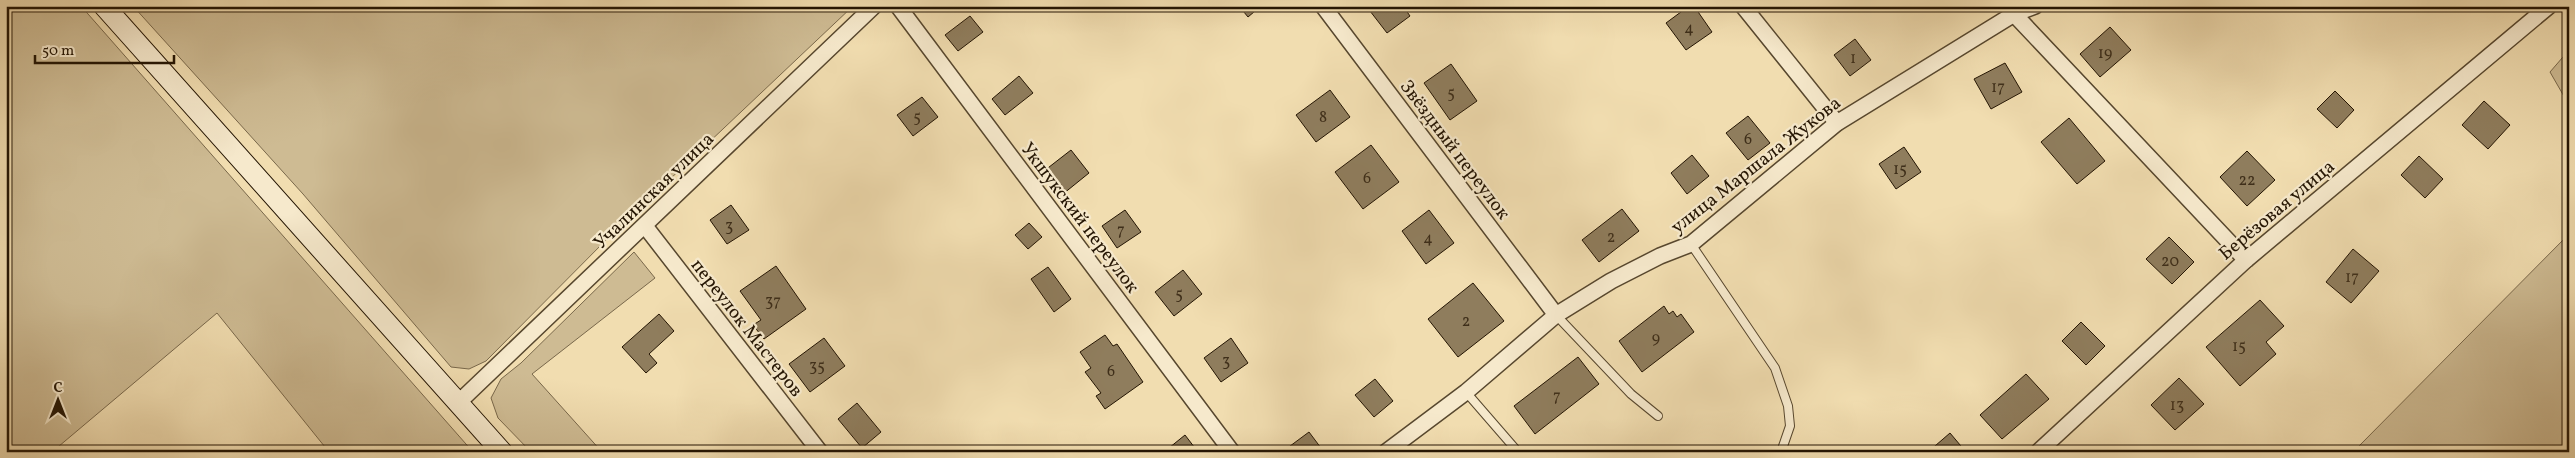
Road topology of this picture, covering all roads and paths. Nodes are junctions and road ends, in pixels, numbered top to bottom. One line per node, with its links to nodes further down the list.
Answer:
1 (104, 6): 15 (main road)
2 (874, 6): 10 (street, Учалинская улица)
3 (898, 6): 19 (street, Укшукский переулок)
4 (1323, 6): 13 (street, Звёздный переулок)
5 (1743, 6): 9 (street)
6 (2035, 6): 8 (street, улица Маршала Жукова)
7 (2549, 6): 12 (street, Берёзовая улица)
8 (2014, 14): 9 (street, улица Маршала Жукова); 12 (street)
9 (1837, 123): 11 (street, улица Маршала Жукова)
10 (644, 226): 15 (street, Учалинская улица); 18 (street, переулок Мастеров)
11 (1691, 244): 13 (street, улица Маршала Жукова); 22 (lane)
12 (2246, 260): 23 (street, Берёзовая улица)
13 (1556, 315): 14 (street, улица Маршала Жукова); 16 (lane)
14 (1466, 392): 20 (street, улица Маршала Жукова); 21 (lane)
15 (458, 403): 17 (main road)
16 (1658, 416)
17 (502, 452)
18 (820, 452)
19 (1232, 452)
20 (1386, 452)
21 (1518, 452)
22 (1781, 452)
23 (2038, 452)

